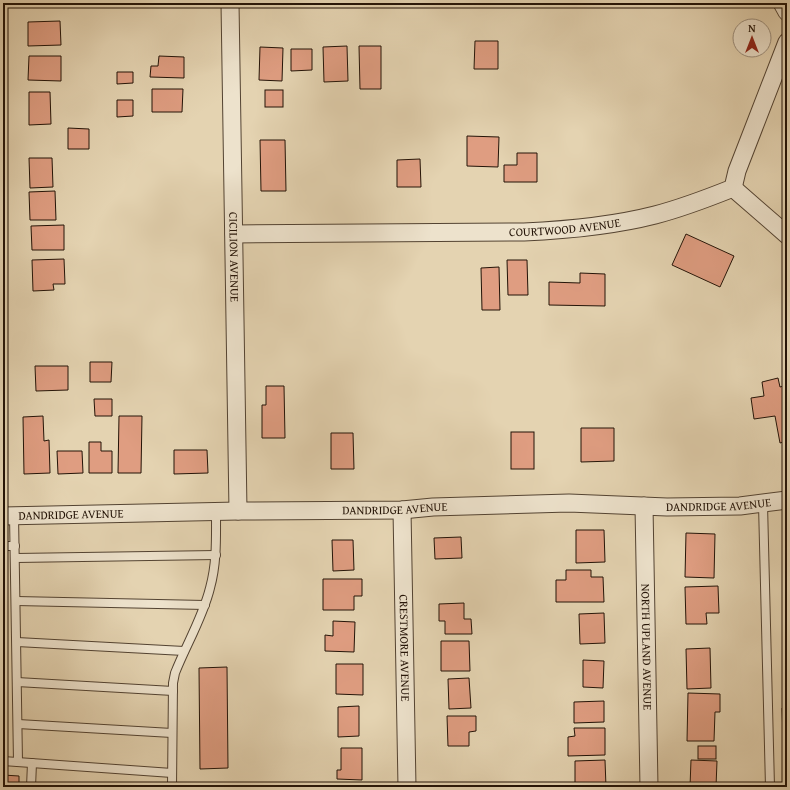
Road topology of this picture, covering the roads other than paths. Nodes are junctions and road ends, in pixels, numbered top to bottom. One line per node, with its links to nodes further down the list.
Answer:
1 (230, 3): 6 (street, CICILION AVENUE)
2 (782, 3): 3 (street)
3 (787, 12)
4 (787, 42): 5 (street)
5 (734, 188): 6 (street, COURTWOOD AVENUE); 7 (street)
6 (234, 234): 12 (street, CICILION AVENUE)
7 (787, 235)
8 (787, 500): 9 (street, DANDRIDGE AVENUE)
9 (763, 504): 10 (street, DANDRIDGE AVENUE); 35 (lane)
10 (644, 506): 11 (street, DANDRIDGE AVENUE); 34 (street, NORTH UPLAND AVENUE)
11 (402, 510): 12 (street, DANDRIDGE AVENUE); 33 (street, CRESTMORE AVENUE)
12 (238, 511): 13 (street, DANDRIDGE AVENUE)
13 (216, 512): 14 (street, DANDRIDGE AVENUE); 17 (lane)
14 (9, 515): 16 (lane)
15 (3, 546): 16 (lane)
16 (15, 546): 18 (lane)
17 (216, 555): 18 (lane); 20 (lane)
18 (16, 558): 19 (lane)
19 (16, 601): 20 (lane); 21 (lane)
20 (205, 605): 22 (lane)
21 (17, 642): 22 (lane); 23 (lane)
22 (184, 651): 24 (lane)
23 (17, 682): 24 (lane); 25 (lane)
24 (173, 691): 26 (lane)
25 (18, 724): 26 (lane); 28 (lane)
26 (172, 733): 30 (lane)
27 (3, 761): 28 (lane)
28 (18, 762): 29 (lane)
29 (32, 763): 30 (lane); 31 (lane)
30 (172, 772): 32 (lane)
31 (31, 787)
32 (172, 787)
33 (407, 787)
34 (649, 787)
35 (770, 787)

